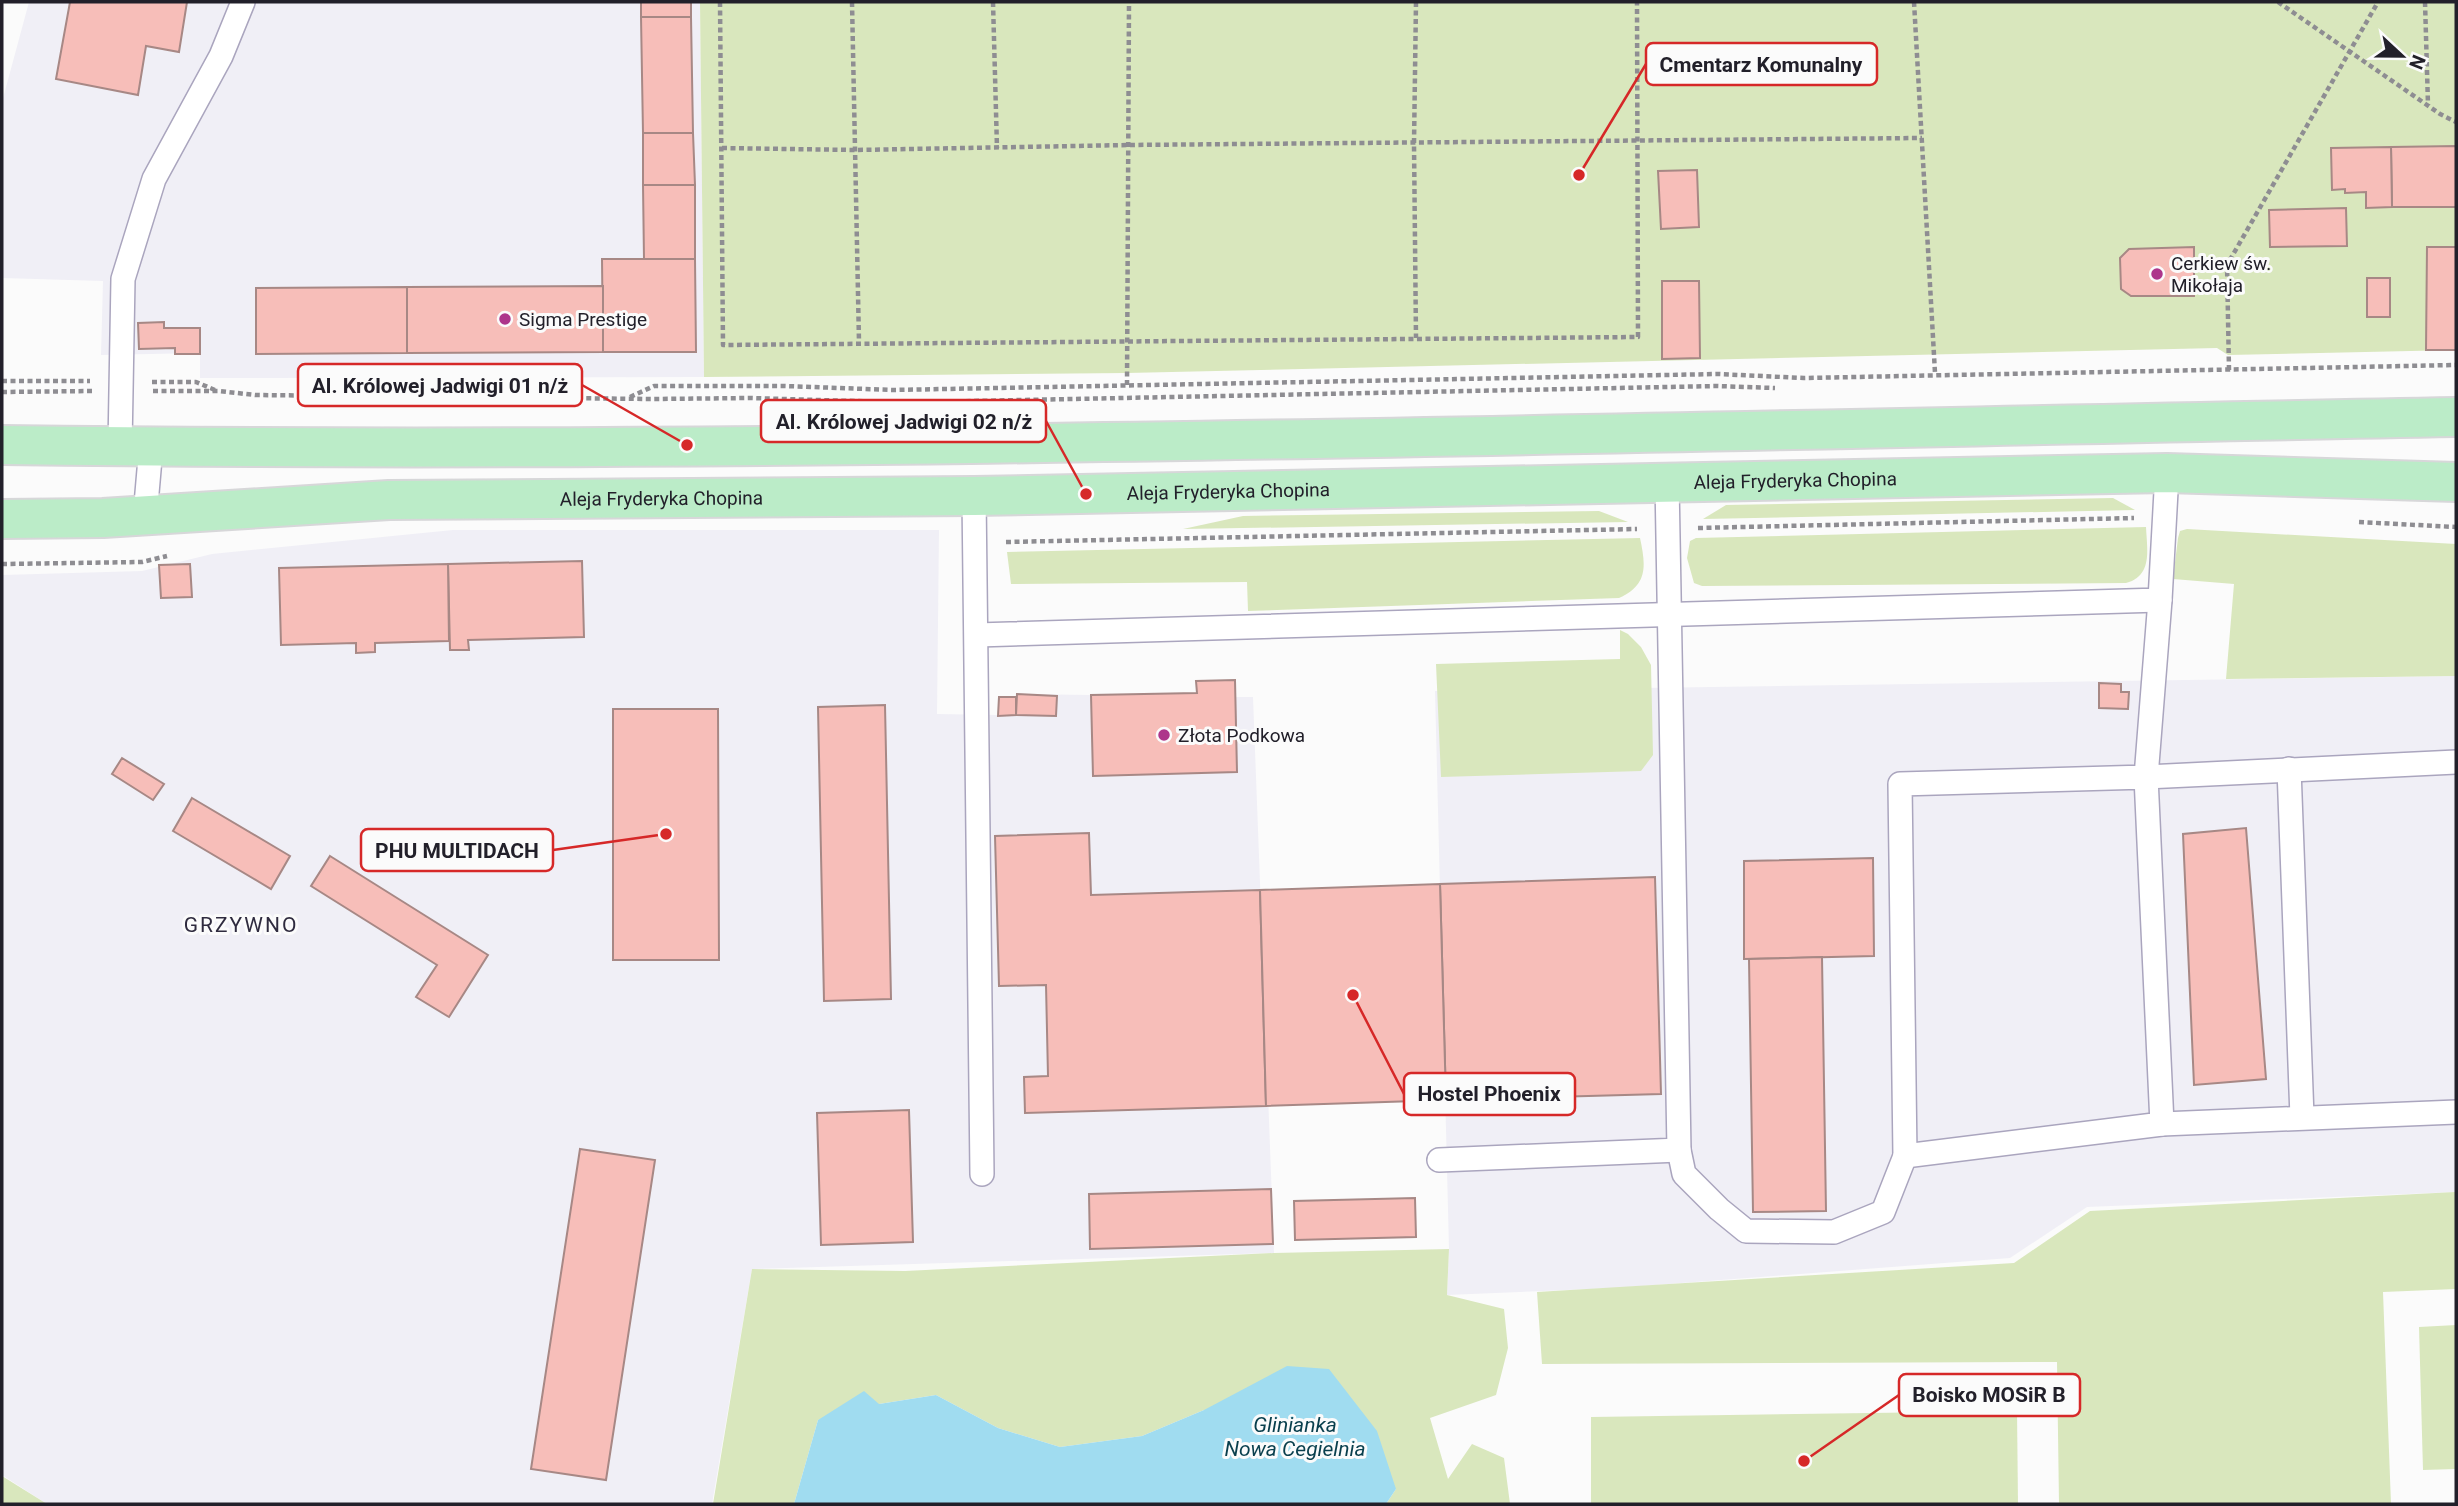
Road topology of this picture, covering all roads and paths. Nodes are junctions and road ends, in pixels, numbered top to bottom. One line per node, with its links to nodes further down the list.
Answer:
1 (243, 2): 36 (lane)
2 (720, 2): 19 (path)
3 (852, 2): 21 (path)
4 (993, 2): 20 (path)
5 (1129, 2): 18 (path)
6 (1416, 2): 17 (path)
7 (1637, 2): 16 (path)
8 (1914, 2): 15 (path)
9 (2278, 2): 12 (path)
10 (2378, 2): 12 (path)
11 (2426, 2): 13 (path)
12 (2350, 51): 13 (path); 26 (path)
13 (2428, 105): 14 (path)
14 (2456, 121)
15 (1923, 138): 16 (path); 27 (path)
16 (1636, 141): 17 (path); 22 (path)
17 (1414, 144): 18 (path); 22 (path)
18 (1129, 145): 20 (path); 23 (path)
19 (722, 148): 21 (path); 24 (path)
20 (997, 148): 21 (path)
21 (855, 150): 24 (path)
22 (1416, 338): 23 (path)
23 (1127, 340): 24 (path); 28 (path)
24 (859, 342)
25 (2456, 365): 26 (path)
26 (2229, 370): 27 (path)
27 (1936, 373): 28 (path)
28 (1128, 386): 31 (path)
29 (1780, 388): 33 (path)
30 (219, 391): 31 (path)
31 (629, 398): 32 (path)
32 (895, 402)
33 (923, 402)
34 (2456, 417): 36 (main road)
35 (2, 445): 36 (main road)
36 (136, 447): 41 (lane)
37 (2167, 472): 38 (main road, Aleja Fryderyka Chopina); 39 (main road, Aleja Fryderyka Chopina); 42 (lane)
38 (1667, 482): 40 (main road, Aleja Fryderyka Chopina); 44 (lane)
39 (2456, 482)
40 (974, 496): 41 (main road, Aleja Fryderyka Chopina); 45 (lane)
41 (145, 516): 43 (main road, Aleja Fryderyka Chopina)
42 (2164, 518): 44 (path); 48 (lane)
43 (2, 519)
44 (1668, 529): 45 (path); 49 (lane)
45 (975, 543): 50 (lane)
46 (142, 562): 47 (path)
47 (2, 564)
48 (2160, 600): 49 (lane); 53 (lane)
49 (1670, 613): 50 (lane); 57 (lane)
50 (977, 635): 60 (lane)
51 (2456, 762): 52 (lane)
52 (2290, 769): 53 (lane); 55 (lane)
53 (2146, 776): 56 (lane); 58 (lane)
54 (2456, 1112): 55 (lane)
55 (2302, 1117): 56 (lane)
56 (2162, 1124): 58 (lane)
57 (1679, 1150): 58 (lane); 59 (lane)
58 (1905, 1156)
59 (1439, 1160)
60 (982, 1174)

